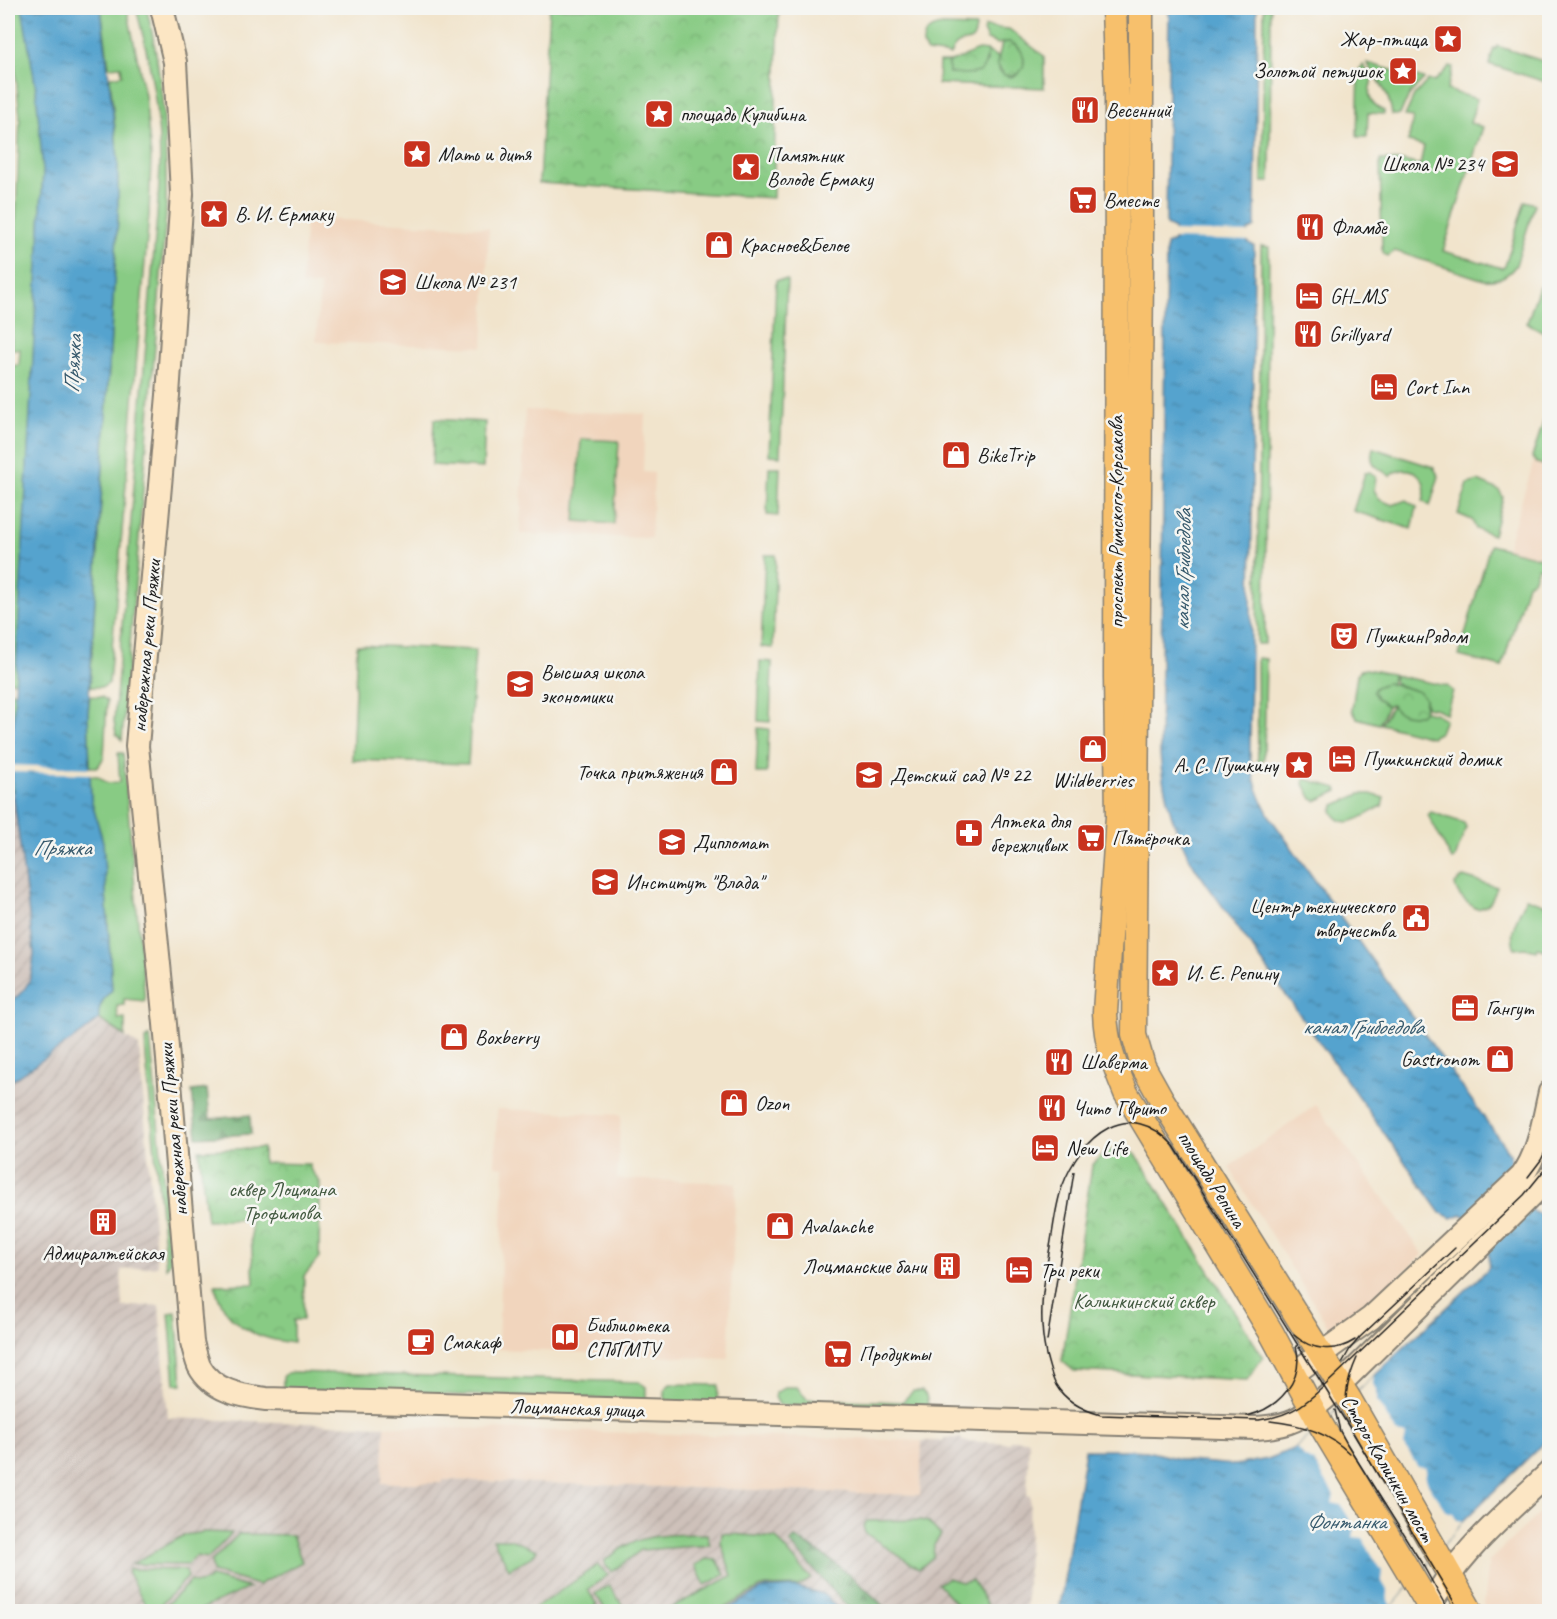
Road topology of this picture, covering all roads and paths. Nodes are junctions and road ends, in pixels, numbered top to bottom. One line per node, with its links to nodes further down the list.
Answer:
1 (162, 8): 10 (main road, набережная реки Пряжки)
2 (1114, 8): 5 (main road, проспект Римского-Корсакова)
3 (1141, 8): 4 (main road, проспект Римского-Корсакова)
4 (1134, 994): 11 (main road, площадь Репина)
5 (1106, 1036): 12 (main road, площадь Репина)
6 (1550, 1092): 8 (main road)
7 (1550, 1177): 8 (main road)
8 (1521, 1191): 9 (main road)
9 (1474, 1236): 11 (main road); 13 (main road)
10 (186, 1285): 14 (main road, Лоцманская улица)
11 (1321, 1355): 12 (main road); 13 (main road, площадь Репина)
12 (1293, 1374): 14 (main road, площадь Репина)
13 (1344, 1392): 14 (main road); 16 (main road, Старо-Калинкин мост)
14 (1316, 1417): 17 (main road, Старо-Калинкин мост)
15 (1550, 1472): 16 (main road)
16 (1448, 1575): 17 (main road); 18 (main road, Старо-Калинкин мост)
17 (1430, 1610)
18 (1471, 1611)

